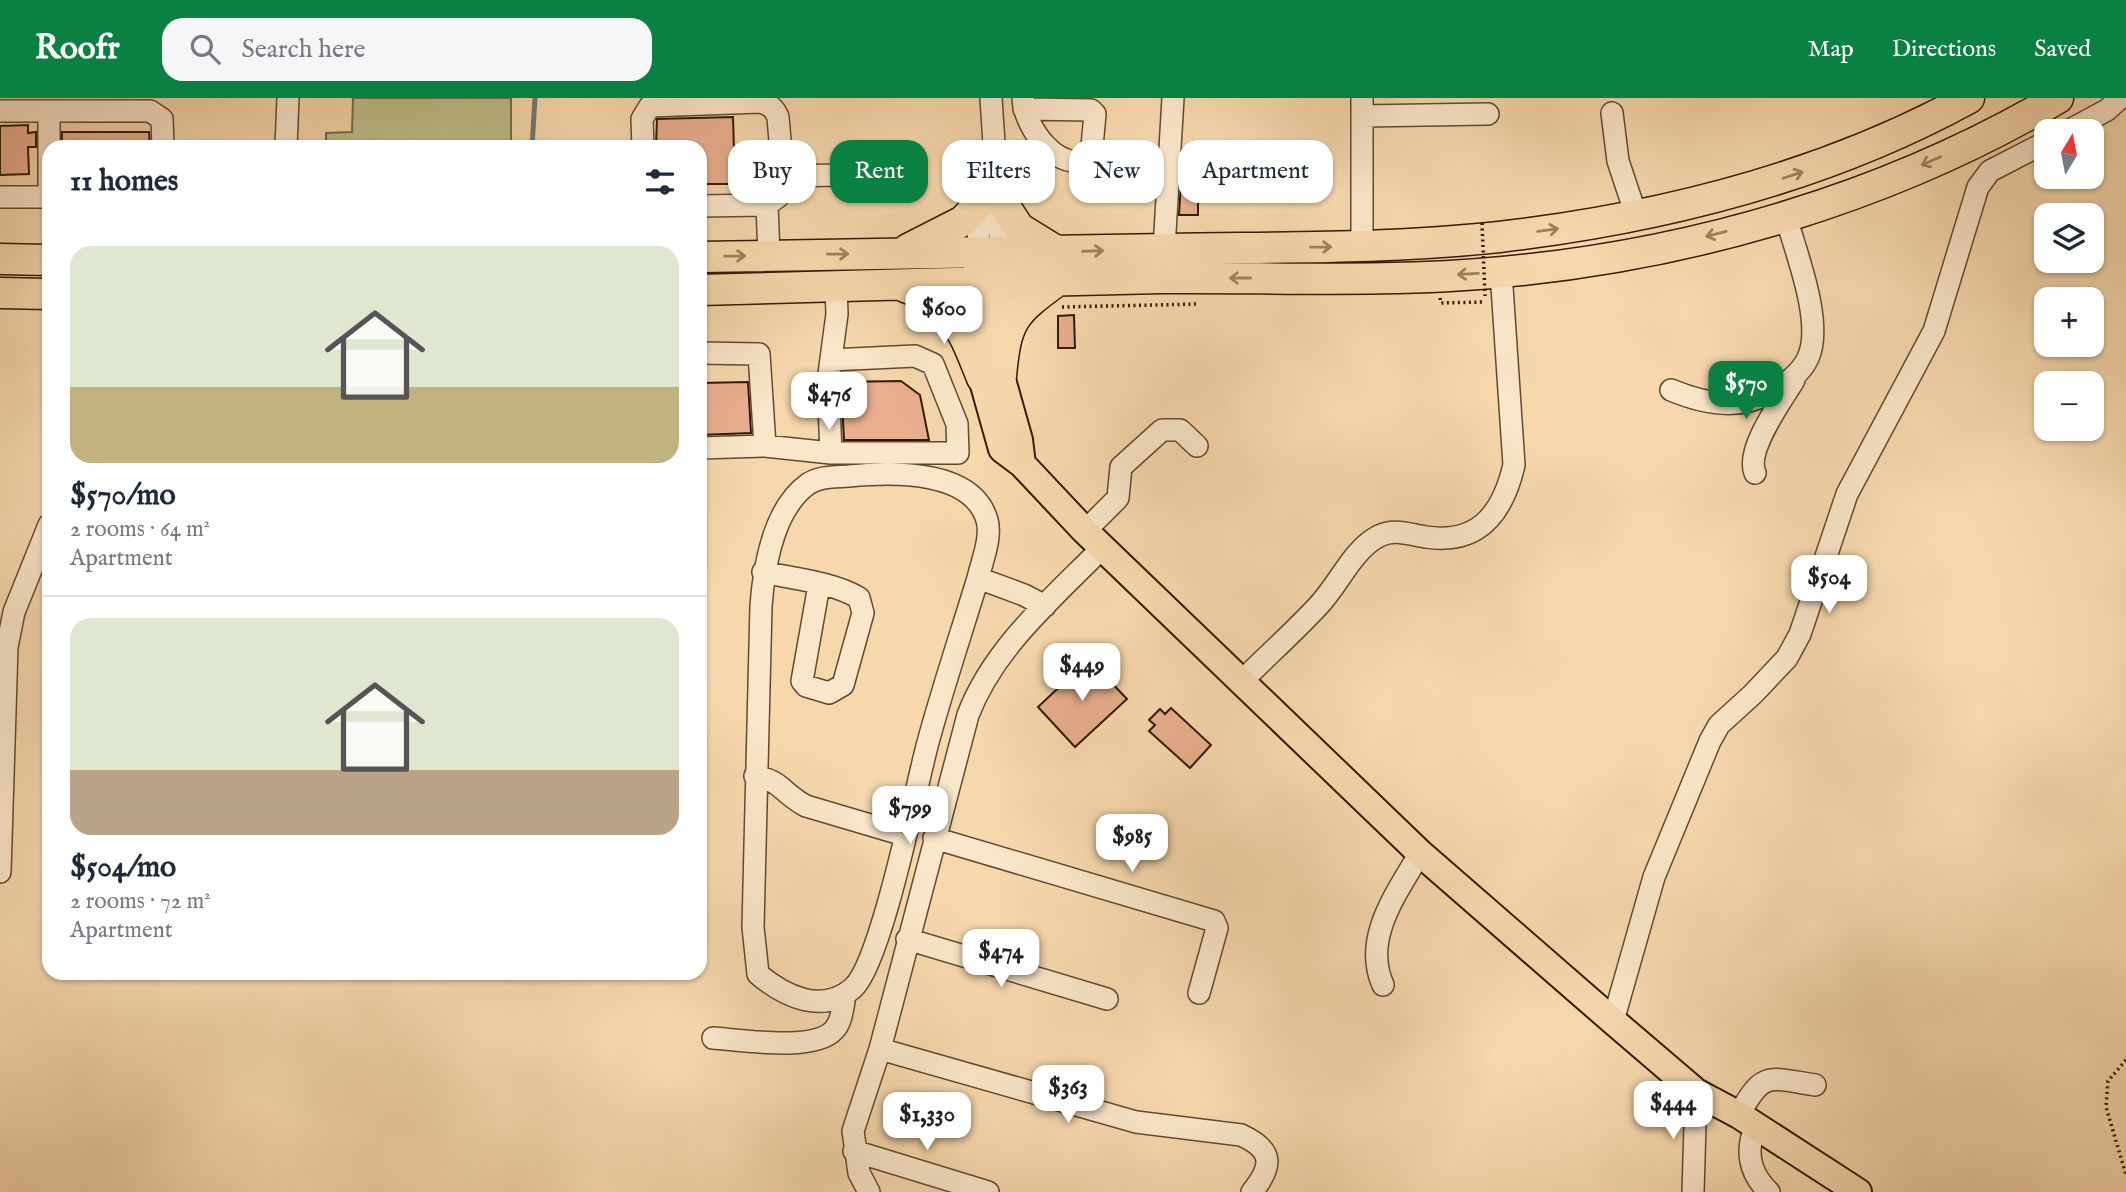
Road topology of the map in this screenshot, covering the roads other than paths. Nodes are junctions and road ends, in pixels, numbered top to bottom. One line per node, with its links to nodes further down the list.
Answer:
1 (288, 98): 16 (street)
2 (1173, 98): 34 (street)
3 (1969, 98): 31 (highway, one-way to 3)
4 (2058, 98): 20 (highway)
5 (2122, 99): 13 (street)
6 (688, 100): 17 (street); 18 (street)
7 (1362, 107): 12 (street); 33 (street)
8 (991, 108): 19 (street)
9 (0, 111): 10 (street)
10 (49, 111): 14 (street); 15 (street)
11 (1612, 113): 31 (street)
12 (1488, 114)
13 (2088, 119)
14 (49, 140)
15 (163, 140)
16 (286, 140)
17 (643, 140)
18 (780, 140)
19 (991, 140)
20 (1975, 141): 22 (street); 32 (highway, one-way to 32)
21 (2034, 148): 22 (street)
22 (1990, 172): 76 (street)
23 (0, 197): 24 (street)
24 (42, 197)
25 (770, 203): 29 (street)
26 (987, 203): 36 (highway)
27 (990, 203): 35 (street)
28 (992, 203): 41 (highway)
29 (767, 205): 30 (street); 37 (street)
30 (707, 206)
31 (1636, 215): 33 (highway, one-way to 31)
32 (1786, 217): 45 (highway, one-way to 45); 51 (street)
33 (1362, 246): 34 (highway, one-way to 33)
34 (1164, 249): 41 (highway, one-way to 34)
35 (989, 251): 36 (highway); 41 (highway); 42 (main road)
36 (898, 253): 37 (highway, one-way to 36)
37 (769, 256): 38 (highway, one-way to 37)
38 (707, 257)
39 (0, 259): 40 (highway)
40 (42, 260)
41 (1058, 280): 42 (highway); 45 (highway, one-way to 41); 52 (highway)
42 (988, 283): 43 (highway); 52 (main road)
43 (900, 285): 44 (highway); 52 (highway)
44 (836, 287): 46 (highway); 50 (street)
45 (1496, 288): 65 (street)
46 (707, 290)
47 (0, 293): 48 (highway)
48 (42, 294)
49 (707, 353): 54 (street)
50 (830, 371): 57 (street); 57 (street)
51 (1796, 375): 53 (street); 58 (street)
52 (991, 377): 59 (main road)
53 (1671, 390)
54 (765, 446): 56 (street); 57 (street)
55 (1197, 446): 59 (street)
56 (707, 448)
57 (831, 453)
58 (1755, 473)
59 (1094, 539): 64 (street); 65 (main road)
60 (42, 542): 70 (street)
61 (763, 572): 62 (street); 63 (street); 66 (street)
62 (978, 578): 64 (street); 67 (street)
63 (819, 585): 63 (street)
64 (1045, 606): 68 (street)
65 (1243, 680): 69 (main road)
66 (755, 776): 67 (street); 74 (street)
67 (904, 835): 74 (street)
68 (934, 838): 71 (street); 73 (street)
69 (1420, 853): 72 (street); 76 (main road)
70 (0, 872)
71 (907, 939): 75 (street); 78 (street)
72 (1383, 985)
73 (1199, 993)
74 (845, 995): 77 (street)
75 (1107, 999)
76 (1613, 1021): 80 (main road)
77 (713, 1038)
78 (880, 1049): 82 (street); 86 (street)
79 (1815, 1085): 81 (street)
80 (1696, 1092): 81 (main road); 87 (street)
81 (1748, 1120): 83 (main road); 88 (street)
82 (854, 1151): 84 (street); 85 (street)
83 (1846, 1189)
84 (869, 1192)
85 (988, 1192)
86 (1252, 1192)
87 (1693, 1192)
88 (1769, 1192)

